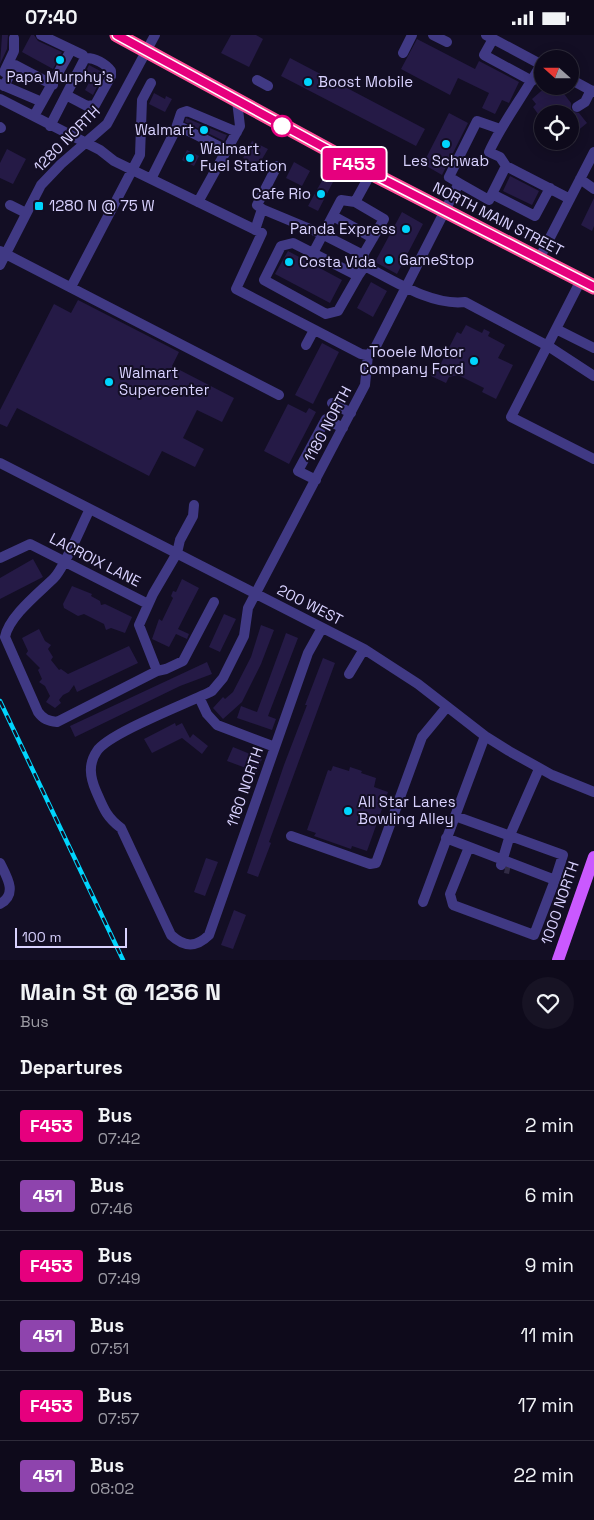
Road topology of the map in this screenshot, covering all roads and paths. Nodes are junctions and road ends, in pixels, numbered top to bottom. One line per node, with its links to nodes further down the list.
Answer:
1 (41, 35): 9 (street)
2 (117, 35): 10 (highway)
3 (155, 35): 10 (street, 1280 NORTH)
4 (412, 35): 11 (street)
5 (433, 35): 8 (street)
6 (489, 37): 13 (street); 16 (street)
7 (14, 38): 18 (street)
8 (447, 42)
9 (71, 50): 12 (street); 20 (street)
10 (147, 51): 25 (highway); 33 (street, 1280 NORTH)
11 (403, 53)
12 (84, 60): 23 (street); 23 (street)
13 (534, 60)
14 (534, 78): 16 (street)
15 (257, 80): 21 (street)
16 (532, 81): 31 (street)
17 (151, 83): 38 (street)
18 (1, 84): 20 (street); 26 (street)
19 (579, 84): 22 (street)
20 (52, 85): 26 (street)
21 (268, 85)
22 (592, 91): 27 (street)
23 (66, 95): 30 (street)
24 (0, 99): 28 (street)
25 (237, 101): 32 (street); 39 (highway, NORTH MAIN STREET)
26 (42, 102): 28 (street)
27 (579, 106)
28 (34, 117): 30 (street)
29 (177, 125): 32 (street); 34 (street); 40 (street)
30 (50, 126): 33 (street)
31 (500, 129): 36 (street); 42 (street)
32 (237, 132): 34 (street)
33 (86, 145): 38 (street); 52 (street, 1280 NORTH)
34 (226, 150): 47 (street)
35 (594, 152): 41 (street)
36 (506, 166): 43 (street); 45 (street)
37 (278, 167): 50 (street)
38 (133, 170): 40 (street); 64 (street)
39 (371, 173): 48 (street); 51 (highway, NORTH MAIN STREET)
40 (151, 179): 47 (street)
41 (580, 179): 44 (street); 46 (street)
42 (459, 183): 45 (street); 51 (street, 1180 NORTH)
43 (550, 188): 45 (street); 46 (street)
44 (594, 189)
45 (492, 194)
46 (570, 199): 59 (street)
47 (198, 202): 54 (street)
48 (354, 202): 53 (street); 56 (street)
49 (10, 205): 52 (street)
50 (262, 209): 54 (street); 55 (street)
51 (444, 211): 59 (highway, NORTH MAIN STREET); 65 (street, 1180 NORTH)
52 (26, 213): 57 (street, 1280 NORTH)
53 (332, 216): 55 (street); 56 (street)
54 (255, 230): 67 (street)
55 (322, 234): 58 (street); 60 (street)
56 (373, 238): 60 (street)
57 (3, 252): 61 (street, 1280 NORTH); 64 (street)
58 (313, 253): 62 (street); 62 (street)
59 (539, 259): 63 (highway, NORTH MAIN STREET)
60 (364, 260): 62 (street); 65 (street)
61 (0, 265)
62 (358, 276)
63 (587, 284): 66 (street)
64 (71, 287): 73 (street)
65 (407, 287): 69 (street); 71 (street, 1180 NORTH)
66 (556, 329): 69 (street); 70 (street)
67 (314, 330): 68 (street); 71 (street)
68 (306, 345)
69 (548, 345): 72 (street); 77 (street)
70 (594, 348)
71 (368, 355): 75 (street, 1180 NORTH)
72 (594, 376)
73 (279, 395)
74 (332, 403): 75 (street)
75 (351, 413): 76 (street, 1180 NORTH)
76 (343, 428): 79 (street, 1180 NORTH); 79 (street)
77 (594, 459)
78 (0, 463): 81 (street, 200 WEST)
79 (316, 480): 85 (street, 1180 NORTH)
80 (194, 505): 82 (street)
81 (90, 509): 82 (street, 200 WEST); 84 (street)
82 (177, 553): 85 (street, 200 WEST); 87 (street)
83 (0, 558): 84 (street, LACROIX LANE)
84 (64, 561): 87 (street, LACROIX LANE); 90 (street)
85 (256, 594): 88 (street, 200 WEST); 92 (street, 1180 NORTH)
86 (214, 602): 90 (street)
87 (148, 605): 90 (street)
88 (322, 628): 89 (street, 200 WEST); 95 (street, 1160 NORTH)
89 (364, 649): 91 (street); 93 (street, 200 WEST)
90 (157, 671)
91 (349, 674)
92 (199, 697): 95 (street); 109 (street, 1180 NORTH)
93 (446, 707): 94 (street, 200 WEST); 100 (street)
94 (485, 736): 96 (street, 200 WEST); 98 (street)
95 (275, 747): 109 (street, 1160 NORTH)
96 (539, 769): 97 (street, 200 WEST); 99 (street)
97 (594, 792)
98 (454, 816): 99 (street); 101 (street)
99 (510, 835): 105 (street); 106 (street)
100 (291, 836)
101 (446, 838): 102 (street); 107 (street)
102 (469, 847): 105 (street); 106 (street)
103 (594, 857): 110 (main road, 1000 NORTH)
104 (0, 863): 108 (street)
105 (506, 865): 106 (street)
106 (555, 879)
107 (423, 902)
108 (0, 904)
109 (187, 945)
110 (558, 960)

